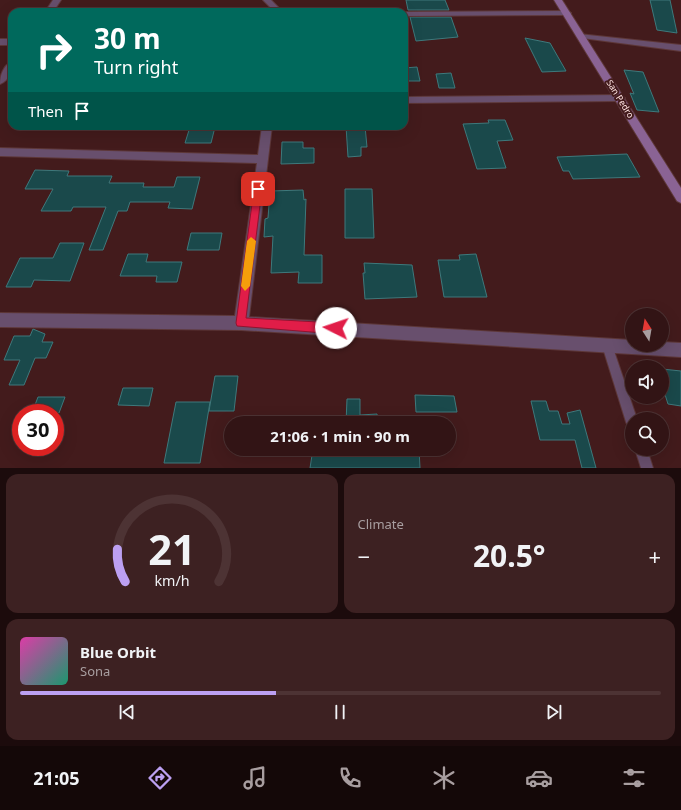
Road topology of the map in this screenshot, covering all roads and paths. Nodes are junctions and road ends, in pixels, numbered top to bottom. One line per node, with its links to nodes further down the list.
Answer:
1 (267, 0): 3 (street)
2 (558, 0): 4 (main road, San Pedro)
3 (275, 8)
4 (567, 13): 5 (street); 6 (main road, San Pedro)
5 (408, 14)
6 (582, 36): 7 (street); 10 (main road, San Pedro)
7 (681, 48)
8 (8, 70): 9 (street)
9 (0, 81)
10 (620, 98): 11 (street); 15 (main road, San Pedro)
11 (408, 100)
12 (266, 130): 14 (street)
13 (0, 152): 14 (street)
14 (262, 159): 17 (street)
15 (681, 198)
16 (0, 320): 17 (street)
17 (241, 323): 18 (street)
18 (607, 345): 19 (street); 20 (lane)
19 (681, 350)
20 (629, 412)
21 (643, 456): 22 (lane)
22 (647, 468)

